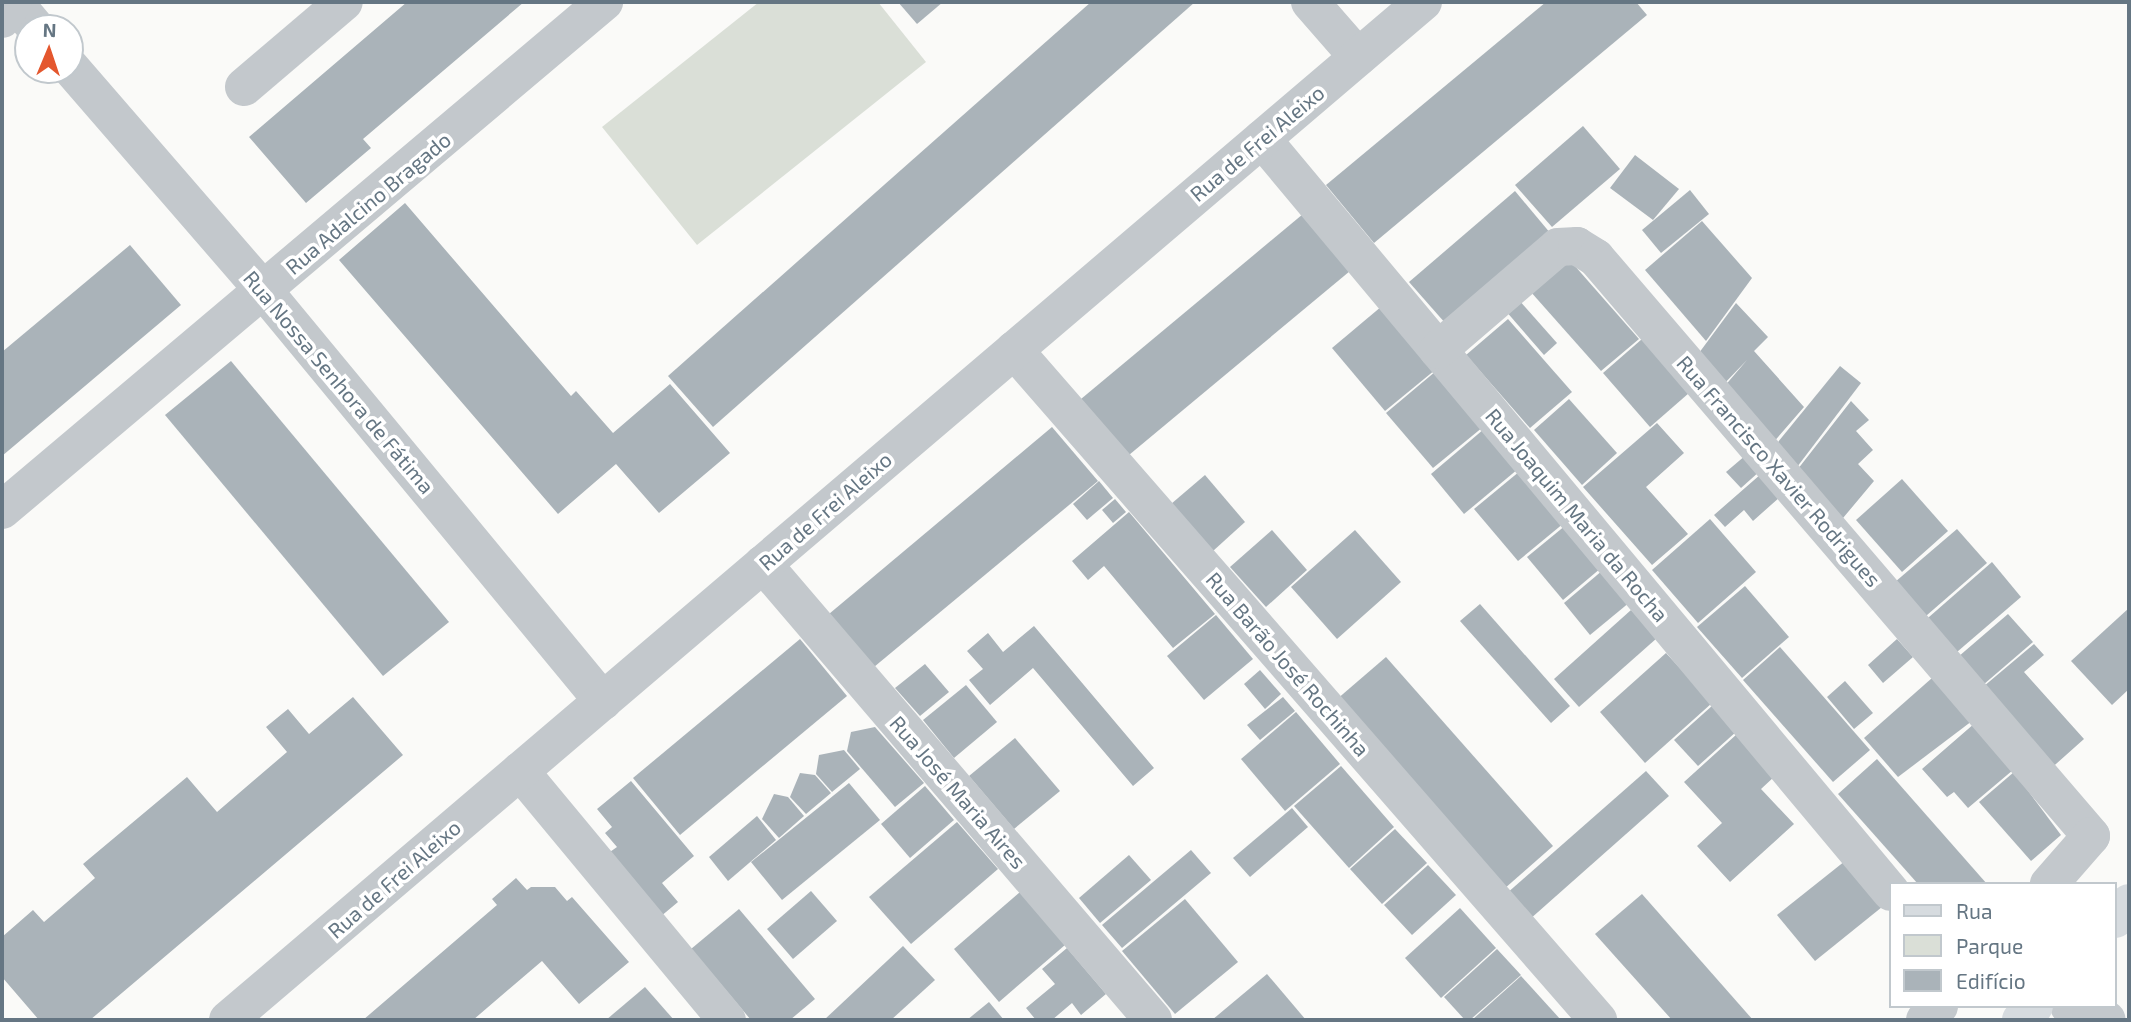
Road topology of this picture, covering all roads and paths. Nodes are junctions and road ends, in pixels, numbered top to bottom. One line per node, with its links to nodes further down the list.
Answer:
1 (13, 2): 6 (street)
2 (344, 2): 9 (street)
3 (604, 2): 11 (street, Rua Adalcino Bragado)
4 (1310, 2): 7 (street)
5 (1423, 2): 7 (street, Rua de Frei Aleixo)
6 (2, 19)
7 (1358, 57): 10 (street, Rua de Frei Aleixo)
8 (84, 83): 11 (street, Rua Nossa Senhora de Fátima)
9 (244, 87)
10 (1262, 139): 12 (street, Rua de Frei Aleixo); 13 (street, Rua Joaquim Maria da Rocha)
11 (264, 291): 14 (street, Rua Adalcino Bragado); 16 (street, Rua Nossa Senhora de Fátima)
12 (1014, 350): 15 (street, Rua de Frei Aleixo); 24 (street, Rua Barão José Rochinha)
13 (1438, 350): 18 (street, Rua Francisco Xavier Rodrigues); 19 (street, Rua Joaquim Maria da Rocha)
14 (2, 510)
15 (763, 565): 16 (street, Rua de Frei Aleixo); 23 (street, Rua José Maria Aires)
16 (603, 701): 17 (street, Rua de Frei Aleixo)
17 (520, 771): 21 (street, Rua de Frei Aleixo); 22 (street)
18 (2051, 882)
19 (1890, 890)
20 (2074, 1008): 25 (street)
21 (228, 1020)
22 (727, 1020)
23 (1153, 1020)
24 (1598, 1020)
25 (2107, 1020)

